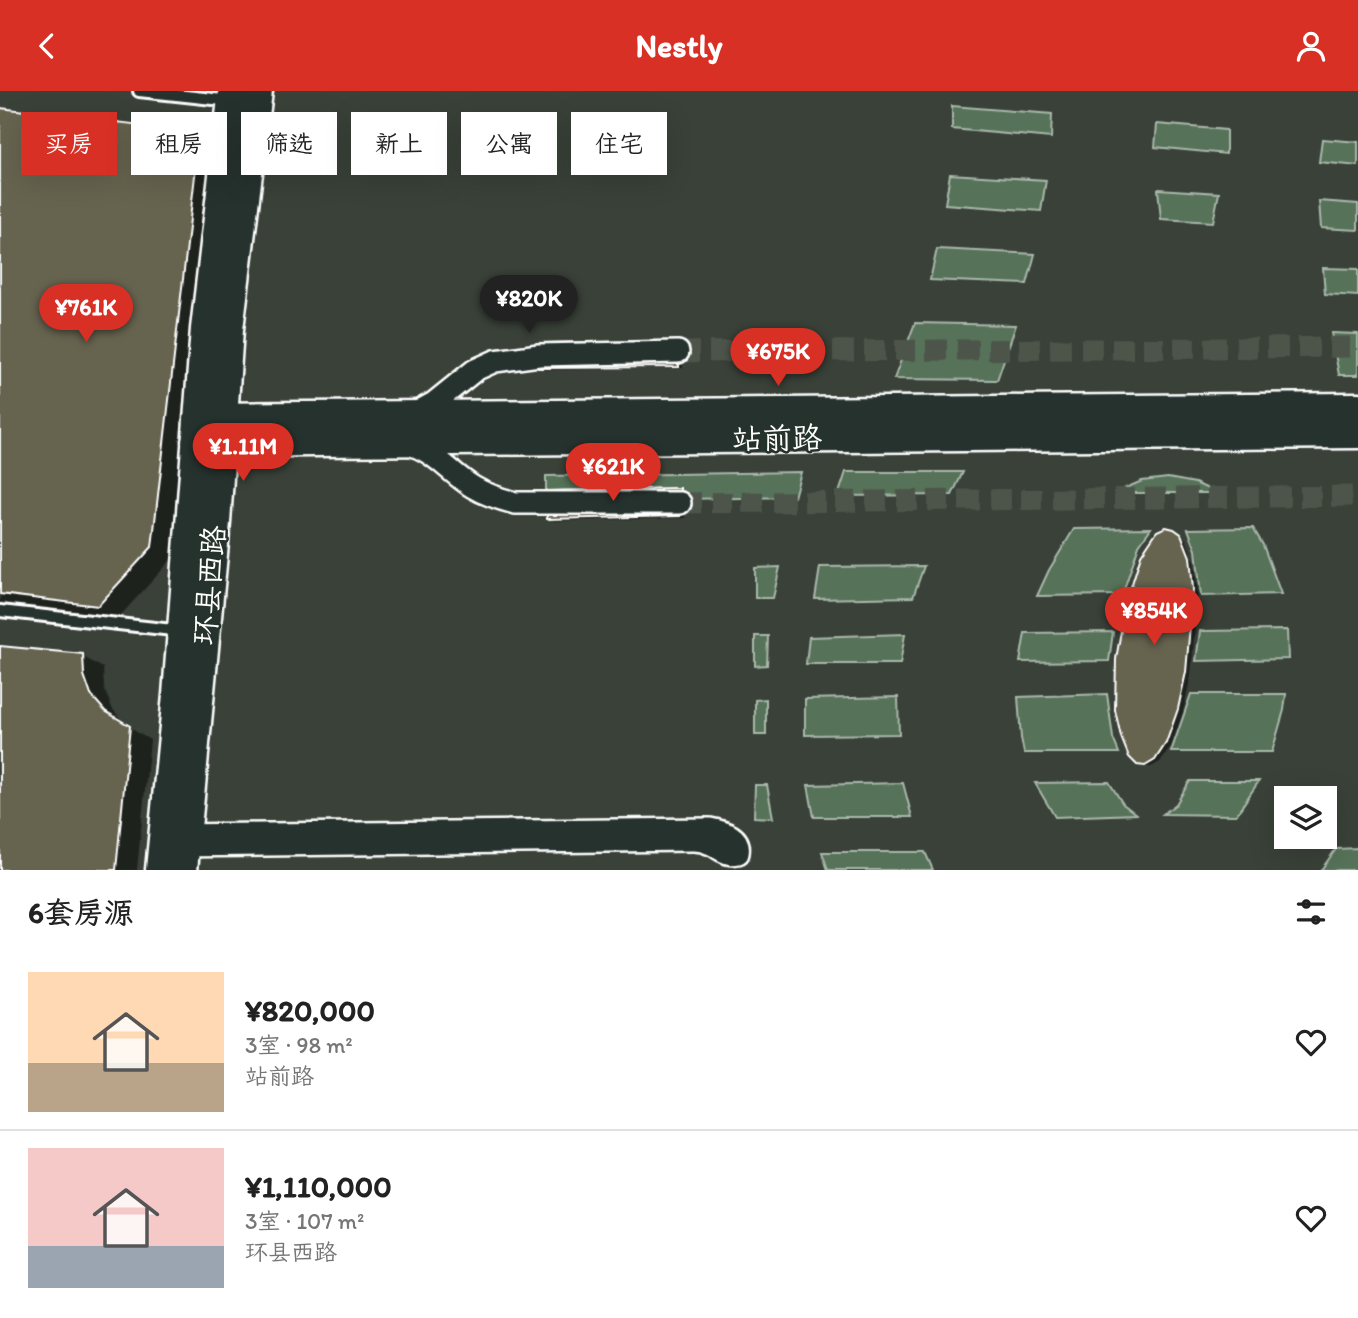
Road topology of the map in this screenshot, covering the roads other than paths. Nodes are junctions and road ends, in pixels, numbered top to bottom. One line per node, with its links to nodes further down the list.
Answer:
1 (139, 91): 2 (lane)
2 (245, 97): 6 (street, 环县西路)
3 (678, 352): 5 (street)
4 (1358, 408): 5 (street, 站前路)
5 (402, 429): 6 (street, 站前路); 7 (street, 站前路); 8 (street)
6 (210, 430): 10 (street, 环县西路)
7 (1358, 433)
8 (680, 503)
9 (0, 611): 10 (lane)
10 (194, 632): 11 (street, 环县西路)
11 (174, 850): 11 (street)

